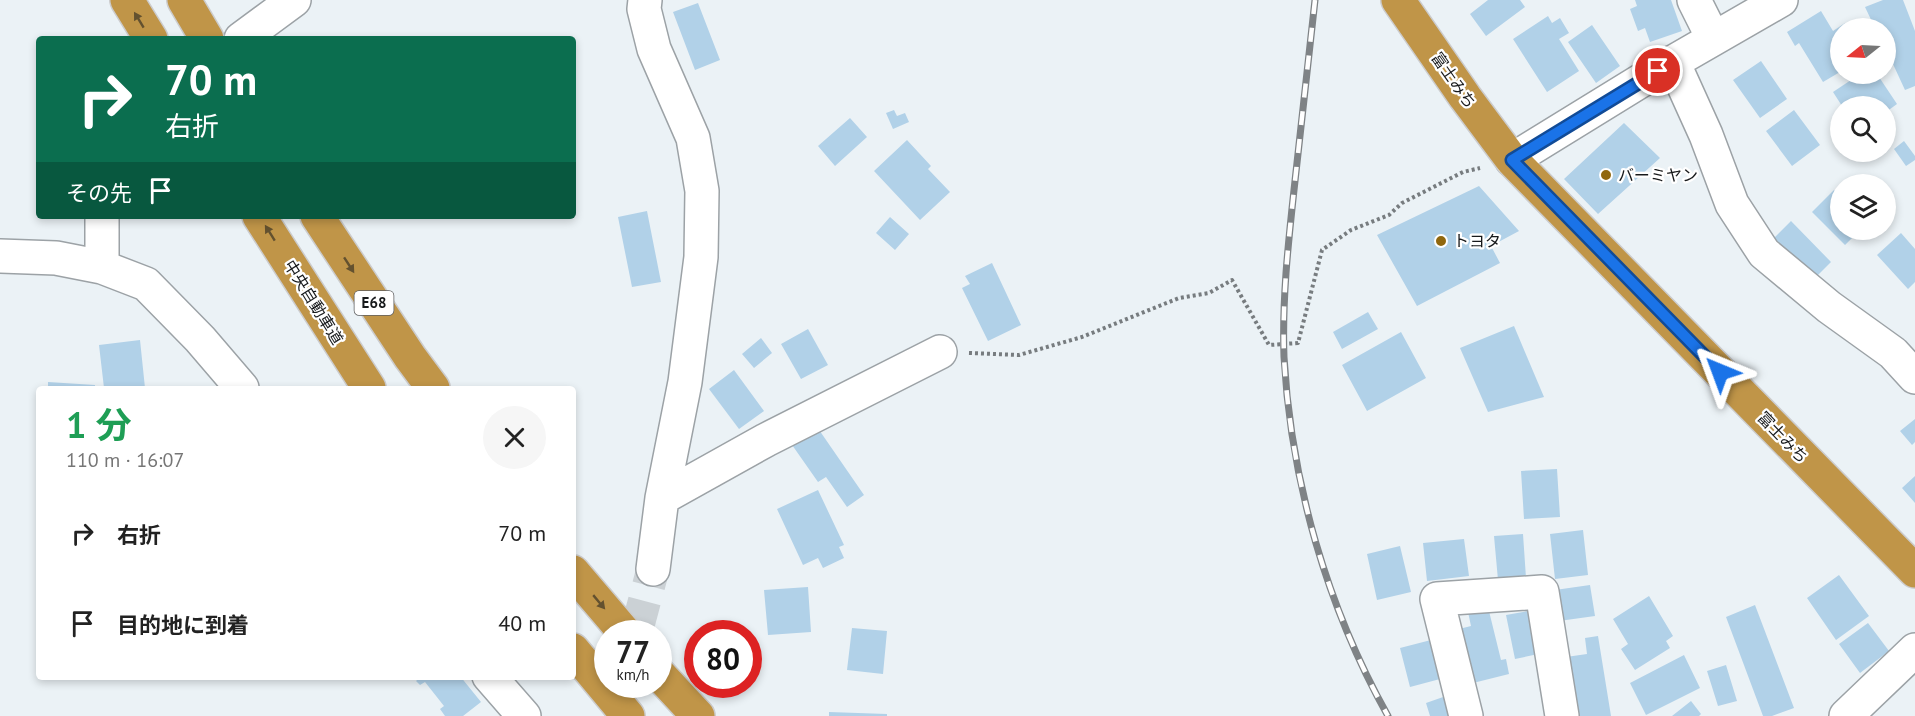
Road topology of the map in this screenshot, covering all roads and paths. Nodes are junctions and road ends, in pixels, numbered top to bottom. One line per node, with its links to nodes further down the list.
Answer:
1 (127, 0): 8 (highway, one-way to 1)
2 (184, 0): 9 (highway)
3 (294, 0): 10 (street)
4 (645, 0): 24 (street)
5 (1398, 0): 13 (highway, 富士みち)
6 (1694, 0): 11 (street)
7 (1781, 0): 11 (street)
8 (149, 36)
9 (205, 36)
10 (246, 36)
11 (1713, 38): 12 (street)
12 (1673, 62): 13 (street); 20 (street)
13 (1512, 160): 19 (path); 26 (highway, 富士みち)
14 (102, 219): 18 (street)
15 (262, 219): 22 (highway, 中央自動車道, one-way to 15)
16 (319, 219): 23 (highway, E68, one-way to 23)
17 (0, 256): 18 (street)
18 (102, 267): 21 (street)
19 (939, 351): 24 (street)
20 (1915, 377)
21 (240, 386)
22 (368, 386)
23 (432, 386)
24 (662, 498): 25 (street)
25 (653, 569)
26 (1915, 571)
27 (576, 576): 28 (highway, one-way to 28)
28 (614, 620)
29 (1915, 651): 38 (street)
30 (576, 654): 34 (highway)
31 (492, 680): 33 (street)
32 (672, 688): 35 (highway)
33 (524, 716)
34 (628, 716)
35 (698, 716)
36 (1466, 716): 37 (street)
37 (1562, 716)
38 (1846, 716)

